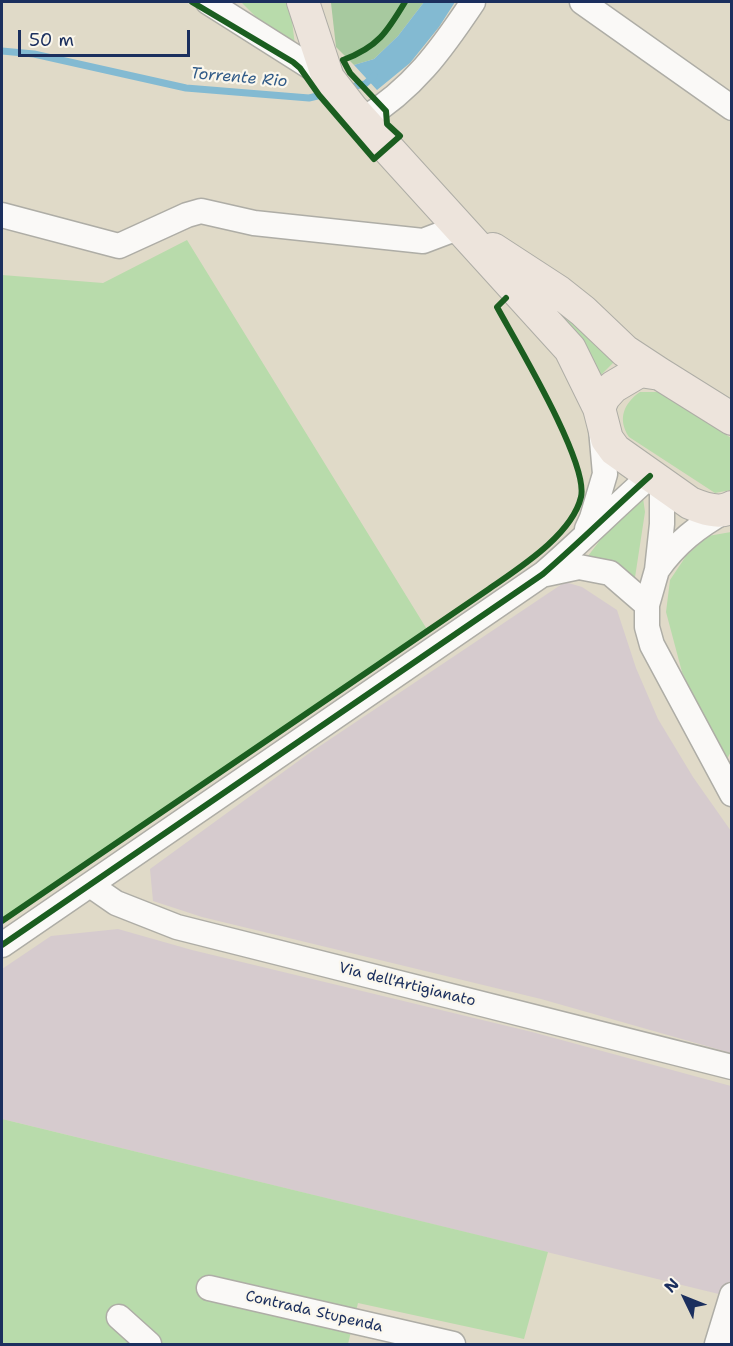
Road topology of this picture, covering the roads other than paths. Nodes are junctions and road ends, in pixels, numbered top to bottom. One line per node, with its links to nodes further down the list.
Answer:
1 (208, 2): 7 (street)
2 (303, 2): 6 (main road)
3 (323, 2): 6 (main road)
4 (473, 2): 9 (street)
5 (582, 2): 8 (street)
6 (316, 43): 7 (main road)
7 (328, 78): 9 (main road)
8 (732, 108)
9 (357, 115): 11 (main road)
10 (2, 215): 11 (street)
11 (460, 227): 12 (main road); 13 (main road)
12 (660, 374): 13 (main road); 14 (main road)
13 (600, 414): 15 (main road); 17 (street)
14 (732, 419)
15 (656, 480): 16 (main road); 17 (street); 18 (street)
16 (730, 509): 18 (street)
17 (580, 542): 19 (street)
18 (657, 570): 20 (street)
19 (543, 574): 20 (street); 22 (street)
20 (647, 605): 21 (street)
21 (728, 779)
22 (90, 885): 23 (street); 24 (street, Via dell'Artigianato)
23 (2, 945)
24 (732, 1067)
25 (209, 1288): 29 (street, Contrada Stupenda)
26 (732, 1294): 30 (street)
27 (119, 1317): 28 (street)
28 (149, 1344)
29 (453, 1344)
30 (717, 1344)

